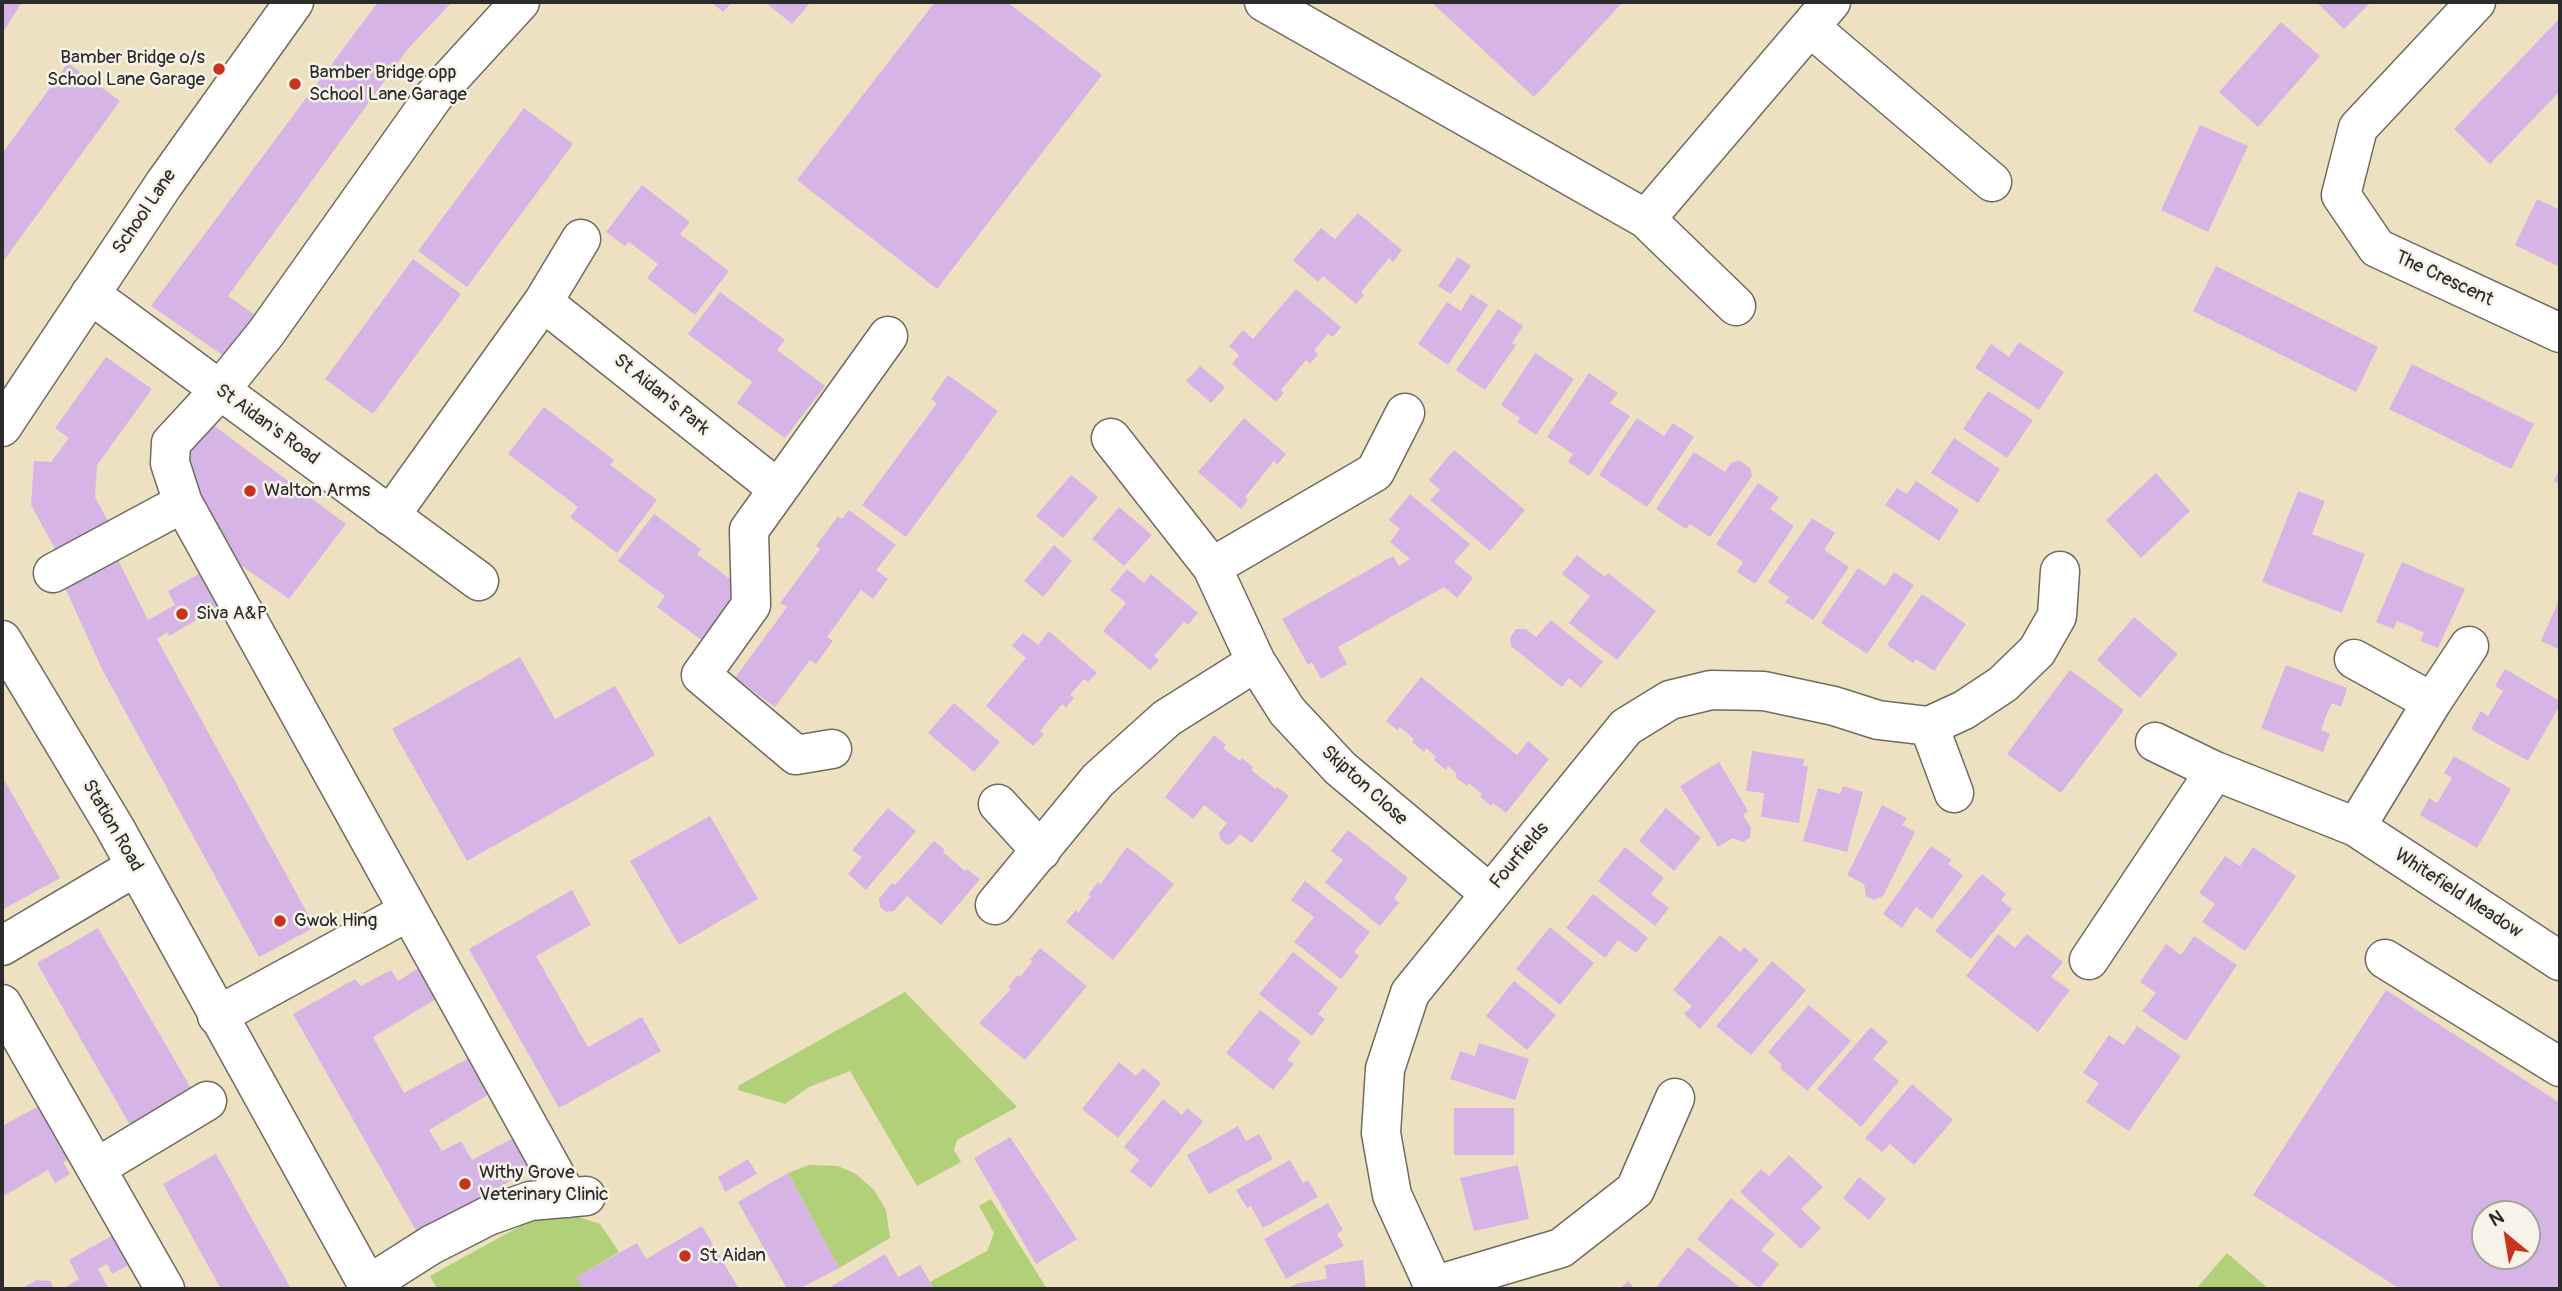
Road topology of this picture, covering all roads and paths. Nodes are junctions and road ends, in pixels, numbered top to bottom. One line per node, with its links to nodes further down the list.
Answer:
1 (294, 2): 9 (street, School Lane)
2 (520, 2): 14 (street)
3 (1264, 2): 7 (street)
4 (2476, 2): 12 (street, The Crescent)
5 (1821, 14): 6 (street); 7 (street)
6 (1992, 182)
7 (1646, 219): 11 (street)
8 (581, 239): 10 (street)
9 (90, 294): 14 (street, St Aidan's Road); 16 (street, School Lane)
10 (543, 302): 18 (street, St Aidan's Park); 20 (street)
11 (1736, 306)
12 (2560, 333)
13 (888, 336): 18 (street)
14 (220, 390): 19 (street); 20 (street, St Aidan's Road)
15 (1405, 413): 21 (street)
16 (2, 427)
17 (1111, 438): 21 (street, Skipton Close)
18 (778, 489): 32 (street)
19 (183, 503): 23 (street); 41 (street)
20 (390, 516): 24 (street, St Aidan's Road)
21 (1212, 567): 28 (street, Skipton Close)
22 (2060, 571): 30 (street)
23 (53, 573)
24 (479, 580)
25 (2, 640): 38 (street, Station Road)
26 (2469, 646): 29 (street)
27 (2354, 659): 29 (street)
28 (1256, 662): 37 (street); 39 (street, Skipton Close)
29 (2432, 702): 36 (street)
30 (1929, 726): 34 (street); 39 (street, Fourfields)
31 (2155, 742): 33 (street, Whitefield Meadow)
32 (832, 749)
33 (2215, 771): 36 (street, Whitefield Meadow); 44 (street)
34 (1954, 793)
35 (998, 804): 37 (street)
36 (2356, 827): 45 (street, Whitefield Meadow)
37 (1041, 851): 40 (street)
38 (135, 867): 42 (street); 47 (street, Station Road)
39 (1489, 894): 53 (street, Fourfields)
40 (995, 905)
41 (409, 911): 47 (street); 52 (street)
42 (2, 946)
43 (2385, 959): 48 (street)
44 (2090, 960)
45 (2560, 961)
46 (2, 1004): 51 (street)
47 (217, 1016): 52 (street, Station Road)
48 (2560, 1067)
49 (1675, 1098): 53 (street, Fourfields)
50 (207, 1101): 51 (street)
51 (96, 1168): 54 (street)
52 (369, 1287)
53 (1434, 1288)
54 (165, 1289)

